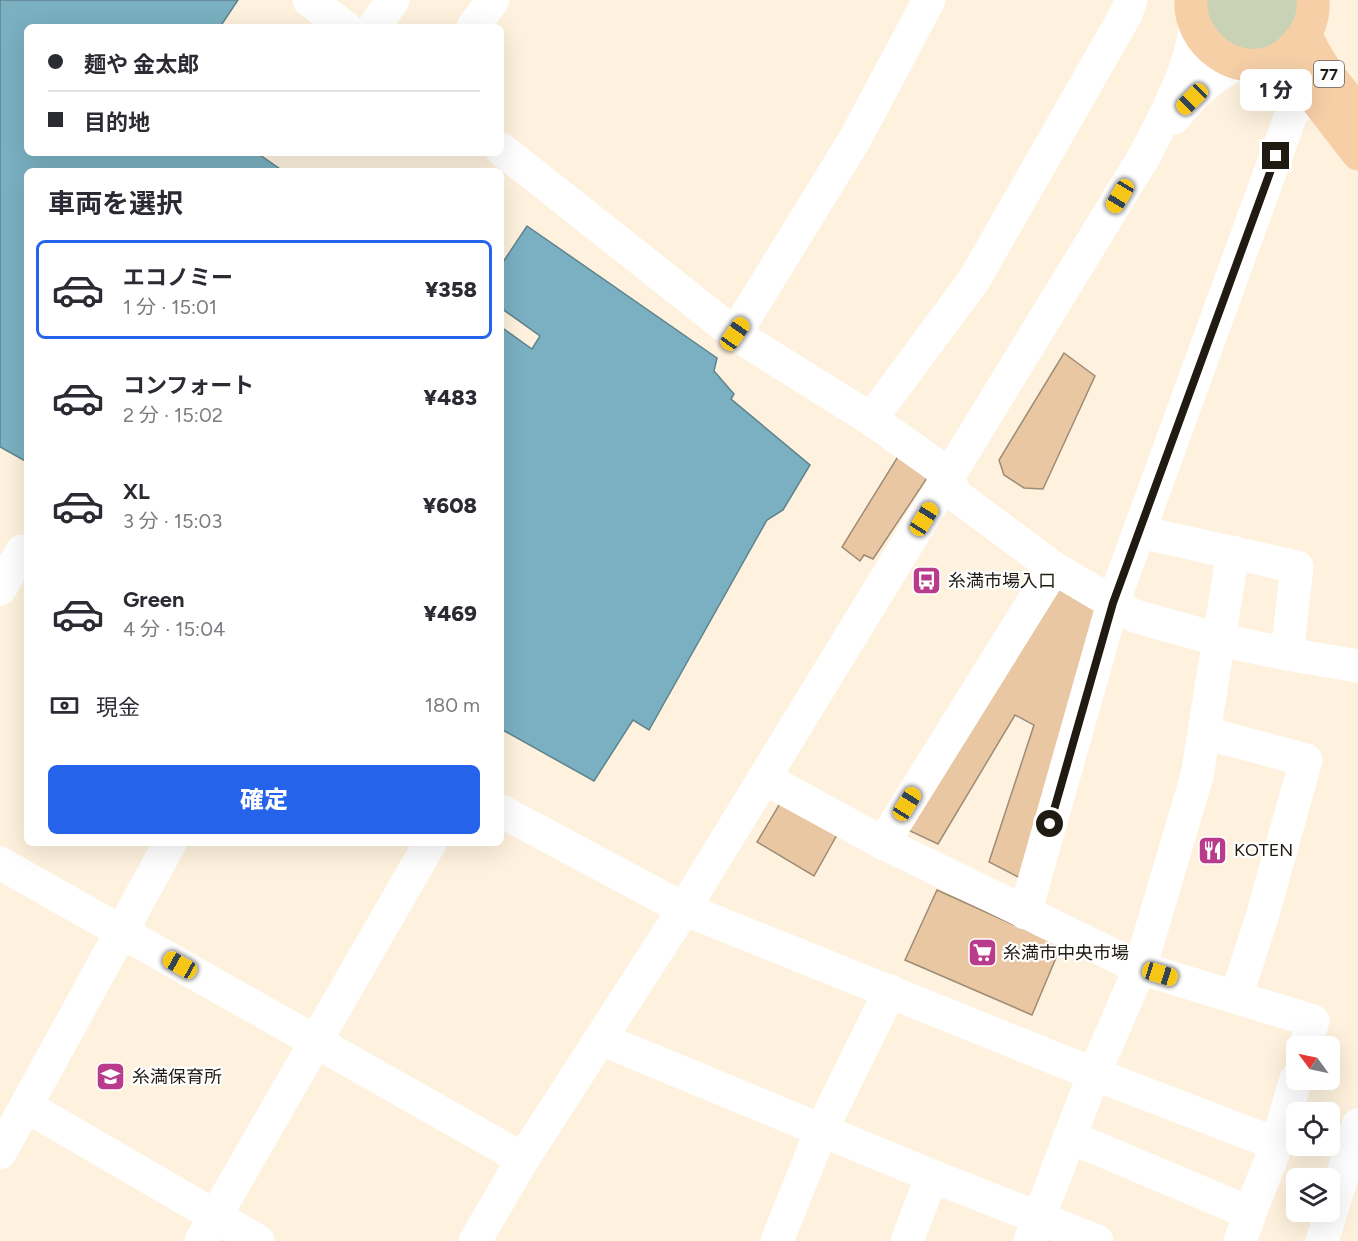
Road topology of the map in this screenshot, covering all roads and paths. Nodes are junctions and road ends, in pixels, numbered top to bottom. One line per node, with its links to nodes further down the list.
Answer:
1 (309, 0): 8 (street)
2 (393, 0): 9 (street)
3 (493, 0): 10 (street)
4 (929, 0): 18 (street)
5 (1131, 0): 19 (street)
6 (1189, 9): 12 (main road); 17 (street)
7 (1313, 9): 11 (main road, 77); 14 (main road, 77)
8 (341, 24)
9 (376, 24)
10 (475, 24)
11 (1276, 61): 12 (main road); 13 (main road, 77)
12 (1239, 64): 17 (street)
13 (1314, 96): 16 (main road, 77); 21 (street)
14 (1358, 111)
15 (504, 151): 18 (street)
16 (1358, 154)
17 (1145, 155): 20 (street)
18 (735, 334): 19 (street)
19 (871, 419): 20 (street)
20 (948, 480): 24 (street); 31 (street)
21 (1140, 532): 23 (street); 26 (street)
22 (16, 548): 25 (street)
23 (1233, 552): 27 (street); 28 (street)
24 (1054, 568): 26 (street); 33 (street)
25 (0, 589)
26 (1113, 603): 27 (street); 38 (street)
27 (1221, 640): 28 (street); 30 (street)
28 (1287, 654): 29 (street)
29 (1358, 666)
30 (1204, 733): 40 (street); 42 (street)
31 (764, 778): 33 (street); 37 (street)
32 (504, 813): 37 (street)
33 (883, 843): 38 (street)
34 (168, 846): 39 (street)
35 (428, 846): 45 (street)
36 (0, 863): 39 (street)
37 (684, 909): 41 (street); 44 (street)
38 (1025, 913): 40 (street)
39 (121, 932): 45 (street); 48 (street)
40 (1140, 968): 42 (street); 46 (street)
41 (890, 991): 46 (street); 50 (street)
42 (1236, 997): 43 (street)
43 (1308, 1036)
44 (601, 1038): 50 (street); 54 (street)
45 (316, 1042): 54 (street); 57 (street)
46 (1094, 1074): 51 (street); 53 (street)
47 (1293, 1090): 53 (street)
48 (26, 1106): 52 (street); 57 (street)
49 (1358, 1125): 64 (street)
50 (822, 1129): 55 (street); 61 (street)
51 (1070, 1137): 56 (street); 58 (street)
52 (3, 1140)
53 (1277, 1144): 56 (street)
54 (523, 1159): 60 (street)
55 (932, 1176): 58 (street); 62 (street)
56 (1245, 1227)
57 (208, 1229): 59 (street)
58 (1034, 1229): 63 (street)
59 (258, 1241)
60 (475, 1241)
61 (777, 1241)
62 (907, 1241)
63 (1097, 1241)
64 (1322, 1241)

